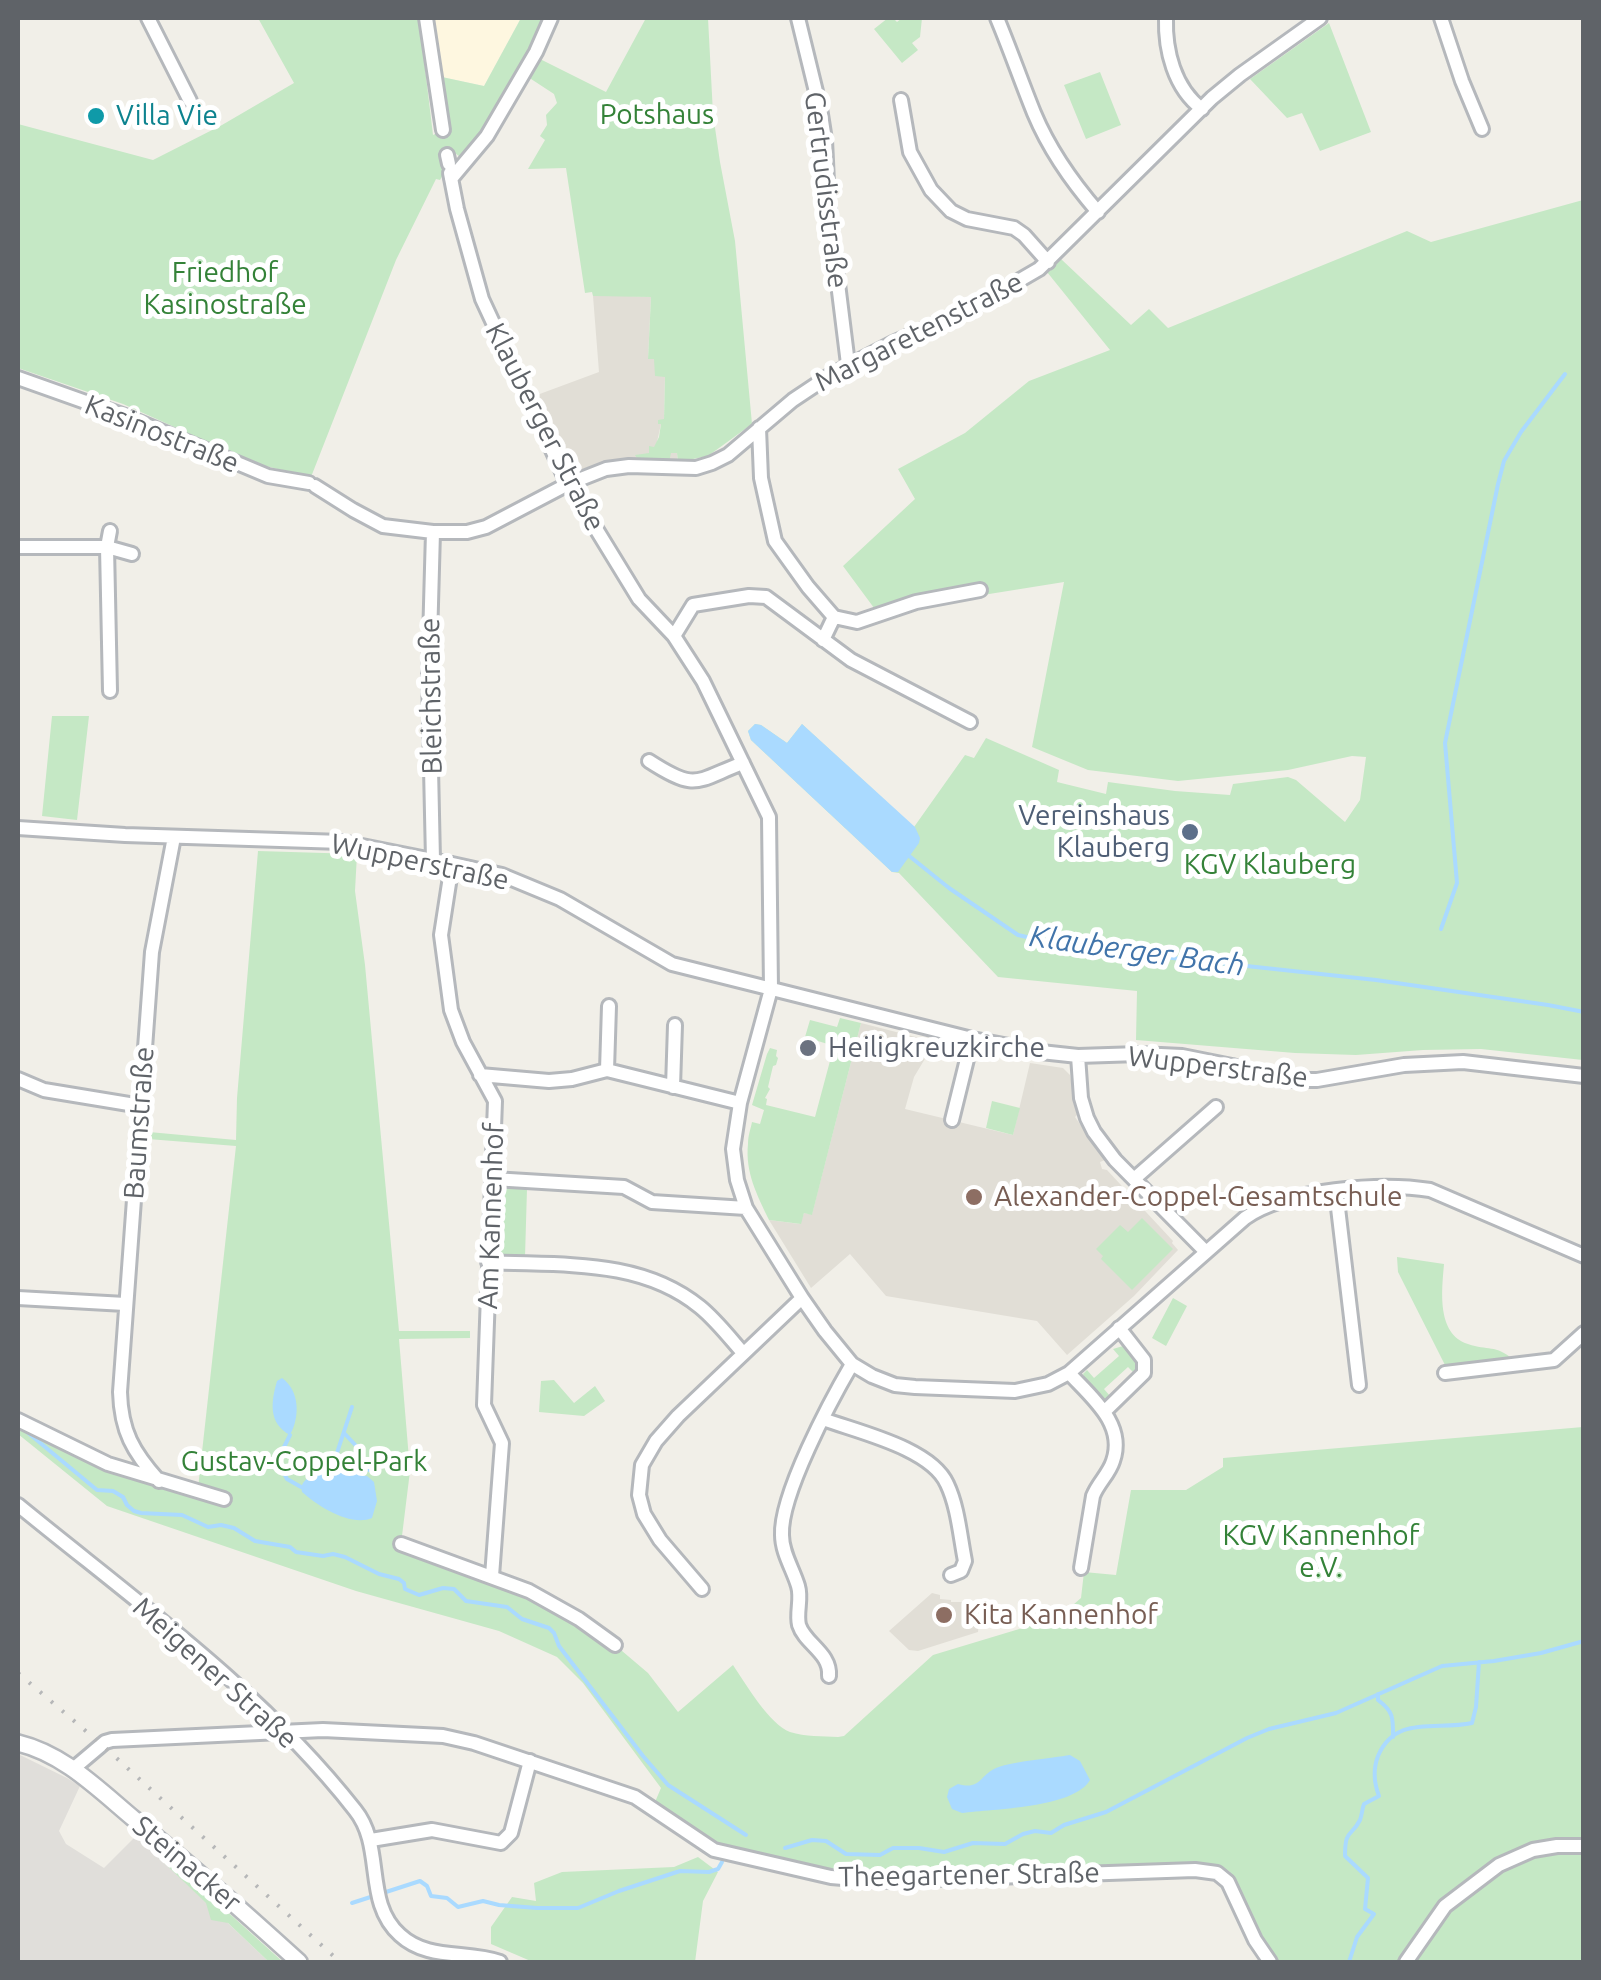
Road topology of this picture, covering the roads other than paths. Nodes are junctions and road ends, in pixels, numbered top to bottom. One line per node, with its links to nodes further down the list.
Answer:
1 (148, 18): 10 (street)
2 (426, 18): 13 (street)
3 (551, 18): 19 (street, Klauberger Straße)
4 (798, 18): 16 (street, Gertrudisstraße)
5 (996, 18): 14 (street)
6 (1166, 18): 11 (street)
7 (1320, 18): 11 (street, Margaretenstraße)
8 (1441, 18): 12 (street)
9 (902, 100): 15 (street)
10 (190, 101)
11 (1202, 108): 14 (street, Margaretenstraße)
12 (1482, 128)
13 (443, 130)
14 (1098, 212): 15 (street, Margaretenstraße)
15 (1044, 266): 16 (street, Margaretenstraße)
16 (848, 364): 18 (street, Margaretenstraße)
17 (18, 378): 21 (street, Kasinostraße)
18 (759, 428): 19 (street, Margaretenstraße); 26 (street)
19 (568, 484): 21 (street, Kasinostraße); 27 (street, Klauberger Straße)
20 (110, 531): 22 (street)
21 (433, 532): 35 (street, Bleichstraße)
22 (107, 546): 23 (street); 24 (street); 29 (street)
23 (18, 547)
24 (132, 554)
25 (980, 590): 26 (street)
26 (834, 617): 28 (street)
27 (674, 636): 28 (street); 32 (street, Klauberger Straße)
28 (823, 640): 30 (street)
29 (110, 691)
30 (970, 722)
31 (649, 760): 32 (street)
32 (744, 763): 37 (street, Klauberger Straße)
33 (18, 828): 34 (street, Wupperstraße)
34 (174, 837): 35 (street, Wupperstraße); 48 (street, Baumstraße)
35 (433, 860): 36 (street, Wupperstraße)
36 (452, 864): 37 (street, Wupperstraße); 43 (street, Am Kannenhof)
37 (771, 989): 40 (street, Wupperstraße); 47 (street, Klauberger Straße)
38 (610, 1006): 42 (street)
39 (675, 1024): 46 (street)
40 (972, 1039): 41 (street, Wupperstraße); 50 (street)
41 (1078, 1056): 44 (street, Wupperstraße); 52 (street)
42 (607, 1070): 43 (street); 46 (street)
43 (480, 1074): 51 (street, Am Kannenhof)
44 (1584, 1076)
45 (18, 1080): 48 (street)
46 (673, 1088): 47 (street)
47 (740, 1103): 54 (street, Klauberger Straße)
48 (141, 1106): 60 (street, Baumstraße)
49 (1216, 1107): 52 (street)
50 (952, 1120)
51 (493, 1179): 54 (street); 57 (street, Am Kannenhof)
52 (1134, 1179): 55 (street)
53 (1336, 1191): 55 (street); 56 (street); 67 (street)
54 (746, 1208): 59 (street, Klauberger Straße)
55 (1206, 1251): 61 (street)
56 (1584, 1256)
57 (488, 1262): 63 (street); 79 (street, Am Kannenhof)
58 (18, 1298): 60 (street)
59 (802, 1298): 63 (street); 64 (street, Klauberger Straße)
60 (124, 1304): 71 (street, Baumstraße)
61 (1118, 1328): 65 (street); 68 (street)
62 (1584, 1333): 66 (street)
63 (743, 1353): 80 (street)
64 (852, 1364): 65 (street); 69 (street)
65 (1069, 1373): 68 (street)
66 (1446, 1373)
67 (1358, 1385)
68 (1104, 1412): 77 (street)
69 (822, 1419): 78 (street); 82 (street)
70 (18, 1420): 72 (street)
71 (130, 1444): 72 (street); 73 (street)
72 (108, 1464): 73 (street)
73 (159, 1481): 74 (street)
74 (224, 1499)
75 (18, 1505): 83 (street, Meigener Straße)
76 (401, 1544): 79 (street)
77 (1082, 1568)
78 (950, 1575)
79 (492, 1576): 81 (street)
80 (702, 1589)
81 (615, 1645)
82 (829, 1676)
83 (284, 1731): 85 (street, Theegartener Straße); 86 (street, Theegartener Straße); 87 (street, Meigener Straße)
84 (18, 1743): 86 (street, Steinacker)
85 (530, 1761): 87 (street); 91 (street, Theegartener Straße)
86 (73, 1768): 89 (street, Steinacker)
87 (370, 1840): 90 (street, Meigener Straße)
88 (1584, 1846): 92 (street)
89 (299, 1962)
90 (500, 1962)
91 (1270, 1962)
92 (1406, 1962)

